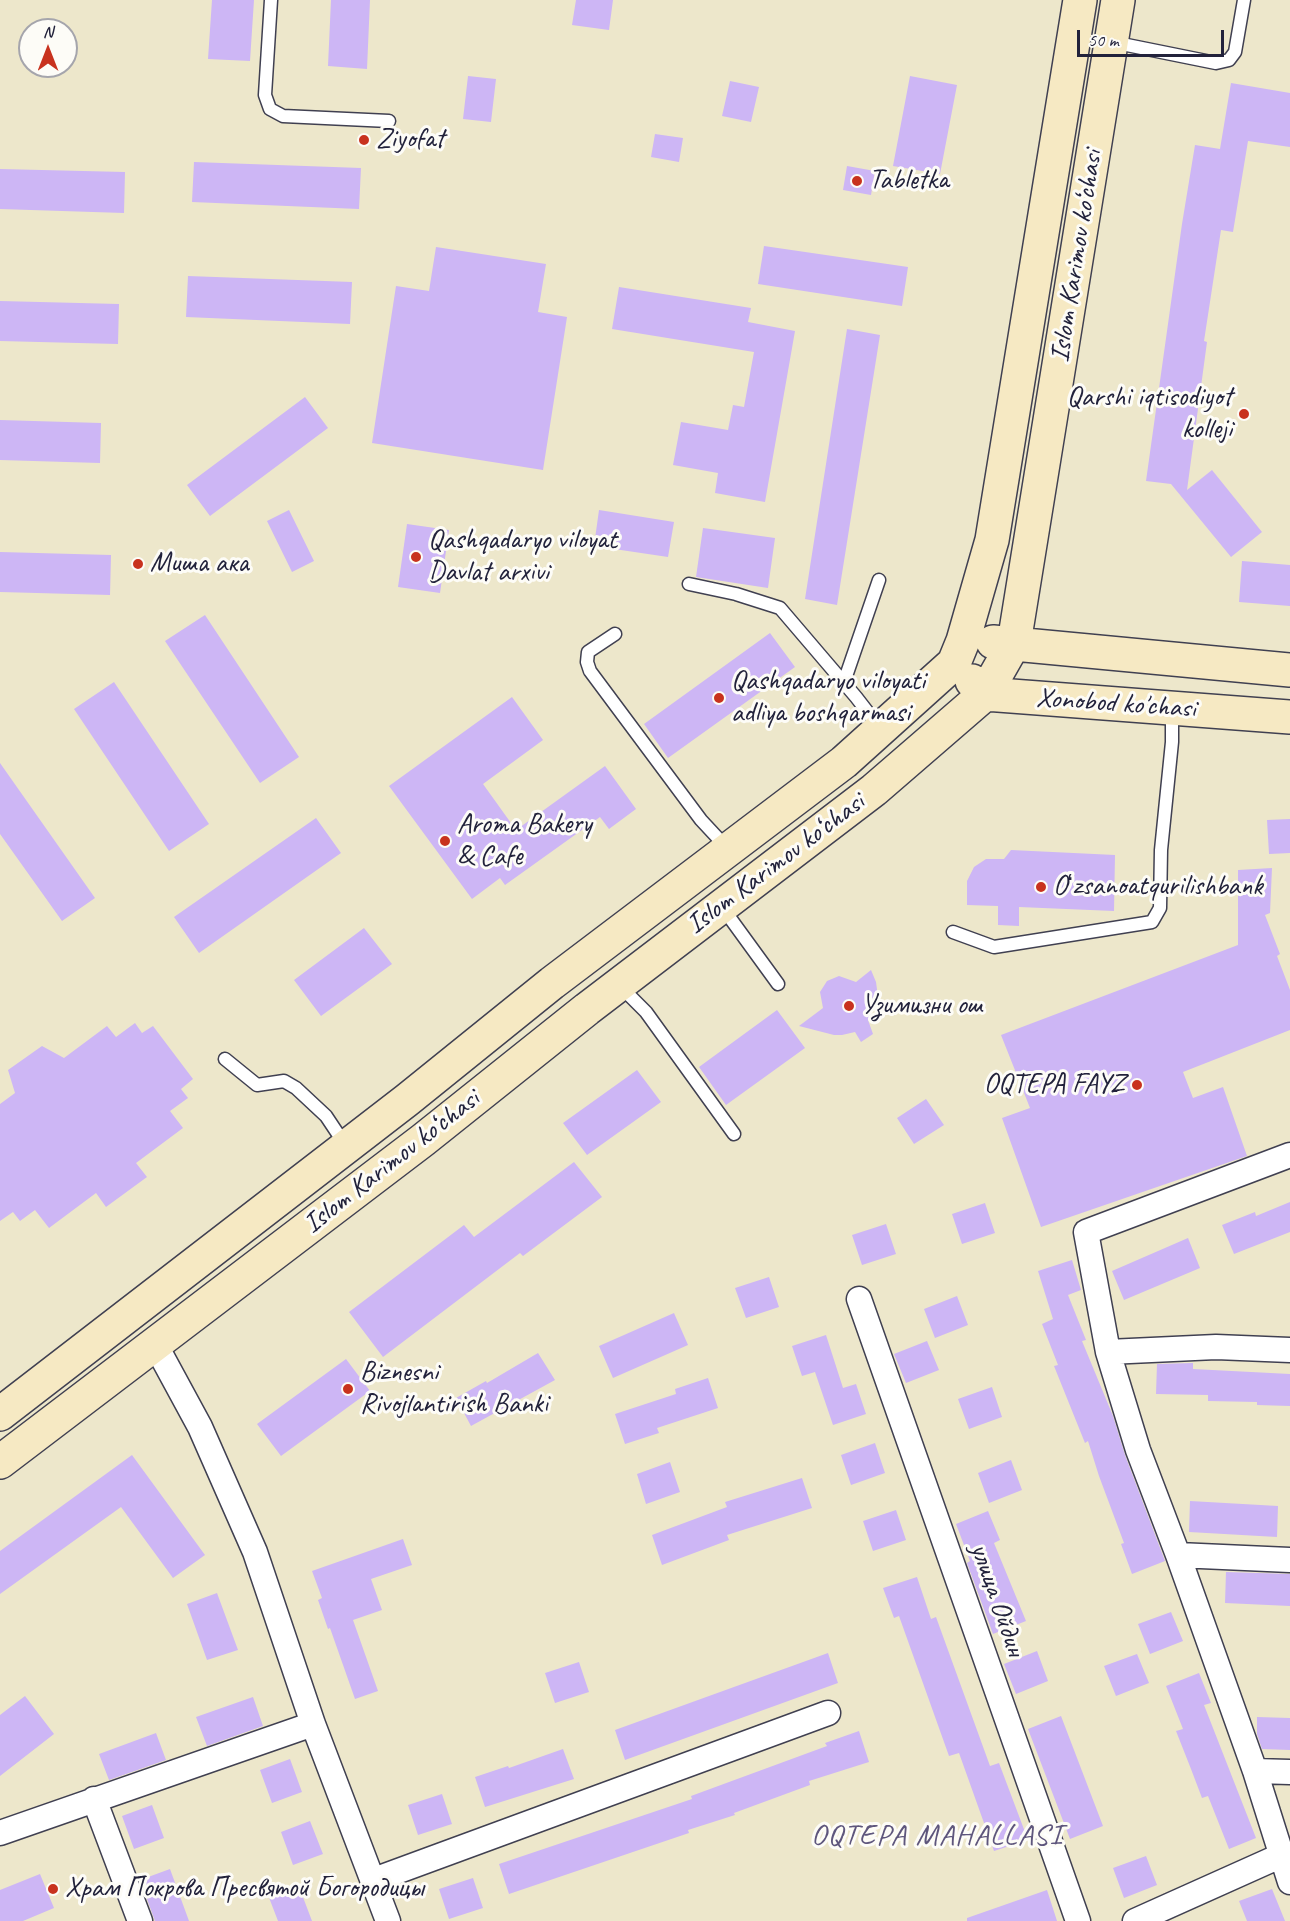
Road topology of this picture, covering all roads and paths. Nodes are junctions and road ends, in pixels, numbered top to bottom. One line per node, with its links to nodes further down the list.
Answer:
1 (271, 0): 6 (lane)
2 (1080, 0): 11 (main road, Islom Karimov ko‘chasi)
3 (1118, 0): 5 (main road, Islom Karimov ko‘chasi)
4 (1244, 0): 5 (lane)
5 (1112, 42): 10 (main road, Islom Karimov ko‘chasi)
6 (389, 121)
7 (879, 580): 13 (lane)
8 (689, 584): 13 (lane)
9 (615, 634): 18 (lane)
10 (1014, 643): 11 (main road, Xonobod ko'chasi); 12 (main road, Xonobod ko'chasi); 14 (main road, Islom Karimov ko‘chasi)
11 (958, 652): 14 (main road); 17 (main road, Islom Karimov ko‘chasi)
12 (1290, 670)
13 (844, 682): 17 (lane)
14 (985, 694): 15 (main road, Xonobod ko'chasi); 19 (main road, Islom Karimov ko‘chasi)
15 (1172, 708): 16 (main road, Xonobod ko'chasi); 20 (lane)
16 (1290, 717)
17 (880, 729): 18 (main road, Islom Karimov ko‘chasi)
18 (728, 850): 21 (main road, Islom Karimov ko‘chasi)
19 (721, 906): 22 (lane); 23 (main road, Islom Karimov ko‘chasi)
20 (953, 932)
21 (559, 978): 24 (main road); 27 (main road, Islom Karimov ko‘chasi)
22 (778, 984)
23 (619, 985): 24 (main road, Islom Karimov ko‘chasi); 26 (lane)
24 (587, 1009): 30 (main road, Islom Karimov ko‘chasi)
25 (225, 1059): 27 (lane)
26 (734, 1134)
27 (347, 1147): 33 (main road, Islom Karimov ko‘chasi)
28 (1290, 1155): 32 (street)
29 (859, 1299): 48 (street, улица Ойдин)
30 (155, 1344): 34 (main road, Islom Karimov ko‘chasi); 38 (street)
31 (1290, 1350): 32 (street)
32 (1108, 1352): 35 (street)
33 (0, 1414)
34 (0, 1462)
35 (1178, 1554): 36 (street); 39 (street)
36 (1290, 1560)
37 (828, 1713): 44 (street)
38 (313, 1724): 41 (street); 44 (street)
39 (1255, 1771): 40 (street); 43 (street)
40 (1290, 1772)
41 (94, 1799): 42 (street); 46 (street)
42 (0, 1833)
43 (1280, 1856): 45 (street); 49 (street)
44 (374, 1880): 47 (street)
45 (1290, 1882)
46 (140, 1921)
47 (388, 1921)
48 (1078, 1921)
49 (1135, 1921)

